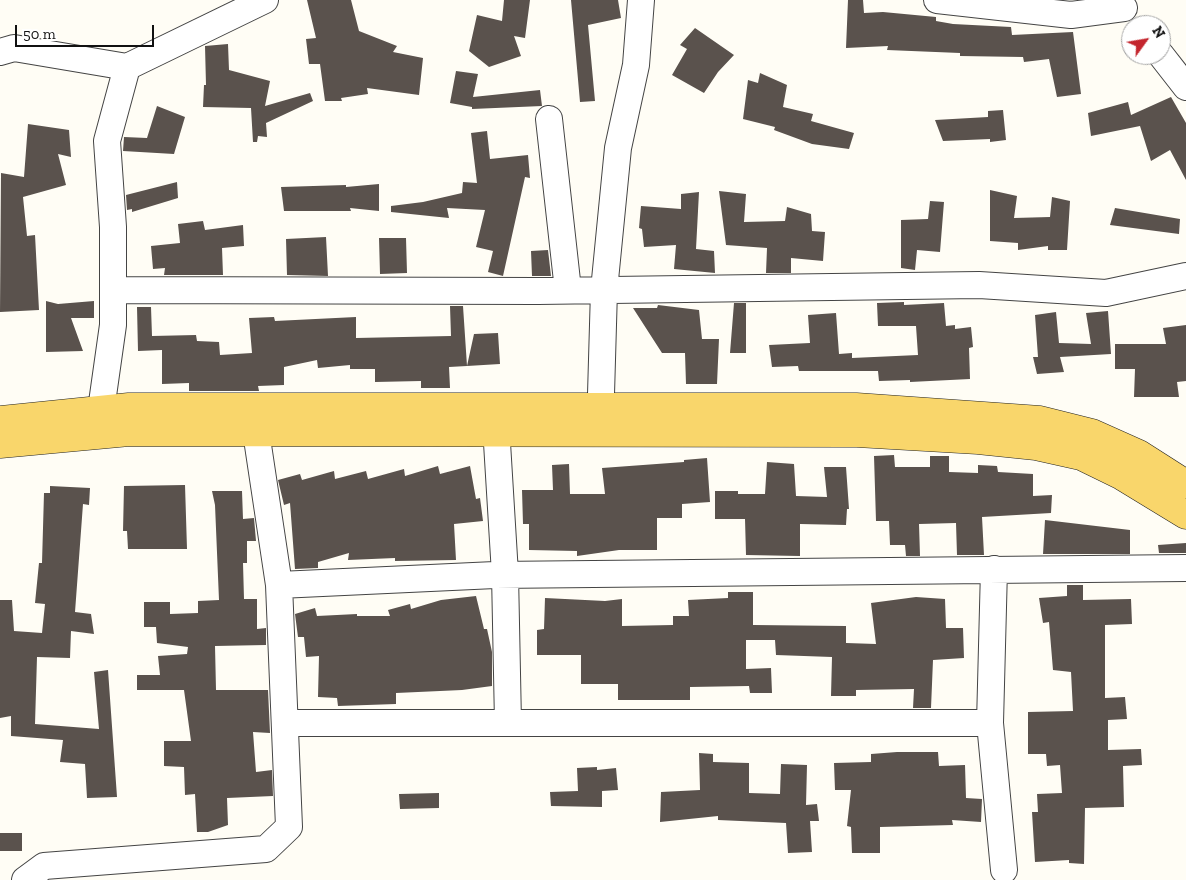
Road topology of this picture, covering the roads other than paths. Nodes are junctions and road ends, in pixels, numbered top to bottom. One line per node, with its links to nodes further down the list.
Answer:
1 (265, 0): 7 (street)
2 (641, 0): 13 (street)
3 (937, 0): 4 (street)
4 (1128, 11)
5 (0, 52): 7 (street)
6 (1169, 65): 8 (street)
7 (127, 67): 11 (street)
8 (1186, 87)
9 (549, 119): 12 (street)
10 (1186, 276): 13 (street)
11 (113, 290): 12 (street); 18 (street)
12 (568, 290): 13 (street)
13 (604, 290): 17 (street)
14 (257, 419): 16 (main road); 18 (main road); 25 (street)
15 (0, 420): 18 (main road)
16 (495, 420): 17 (main road); 24 (street)
17 (600, 420): 20 (main road); 21 (main road)
18 (99, 422): 19 (main road)
19 (0, 444)
20 (1186, 484)
21 (1186, 515)
22 (1186, 568): 23 (street)
23 (994, 569): 24 (street); 28 (street)
24 (505, 574): 25 (street); 27 (street)
25 (279, 585): 26 (street)
26 (285, 723): 27 (street); 30 (street)
27 (508, 723): 28 (street)
28 (990, 723): 29 (street)
29 (1004, 870)
30 (25, 880)

